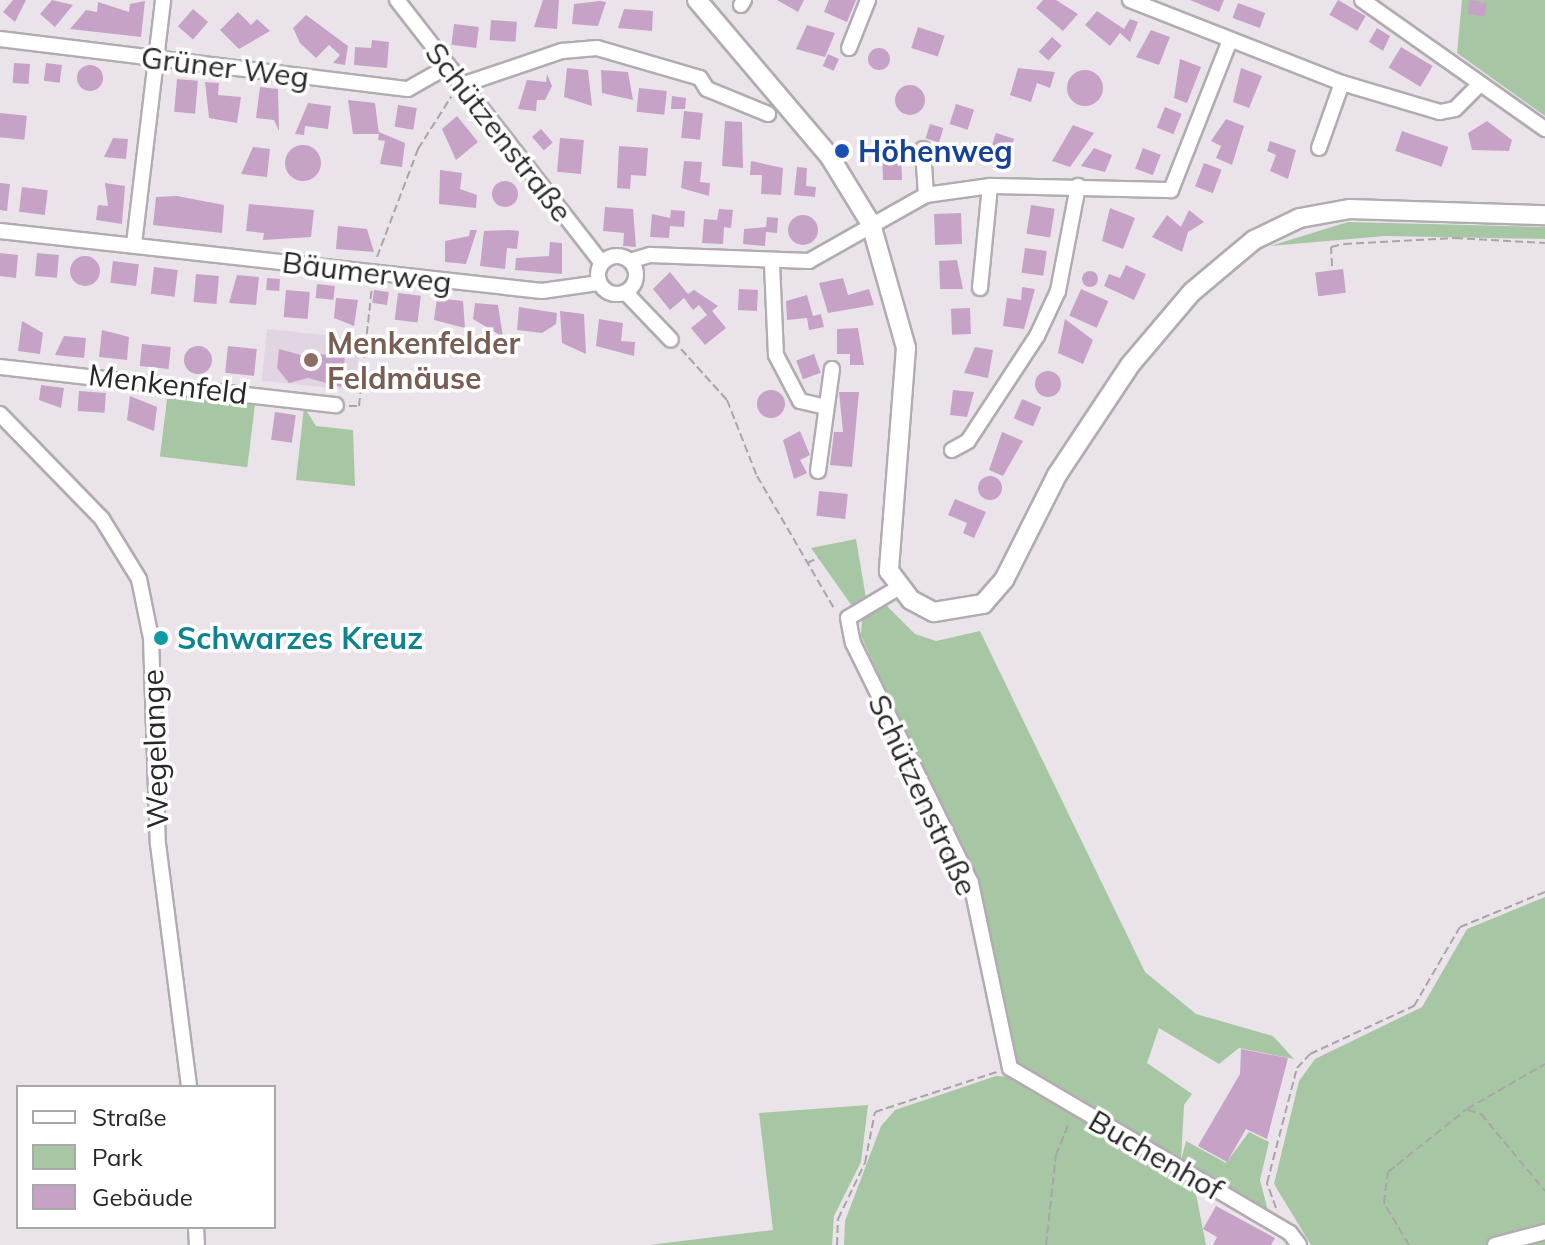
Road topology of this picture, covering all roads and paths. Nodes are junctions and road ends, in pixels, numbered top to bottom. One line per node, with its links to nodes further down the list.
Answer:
1 (163, 0): 10 (street)
2 (397, 0): 11 (street, Schützenstraße)
3 (697, 0): 23 (main road)
4 (868, 0): 9 (street)
5 (1130, 0): 8 (street)
6 (1362, 0): 13 (street)
7 (0, 39): 10 (street, Grüner Weg)
8 (1230, 40): 12 (street); 20 (street)
9 (849, 48)
10 (157, 59): 11 (street, Grüner Weg); 26 (street)
11 (445, 68): 14 (street, Schützenstraße)
12 (1342, 83): 13 (street); 17 (street)
13 (1480, 84): 16 (street)
14 (459, 86): 15 (street); 28 (street, Schützenstraße); 31 (path)
15 (768, 114)
16 (1545, 129)
17 (1319, 148)
18 (923, 149): 21 (street)
19 (990, 186): 20 (street); 21 (street); 33 (street)
20 (1078, 186): 41 (street)
21 (926, 195): 23 (street)
22 (1545, 215): 45 (main road)
23 (871, 224): 29 (street); 45 (main road)
24 (0, 231): 26 (street, Bäumerweg)
25 (1545, 243): 30 (path)
26 (134, 244): 31 (street, Bäumerweg)
27 (630, 261): 28 (street); 29 (street); 34 (street)
28 (602, 263): 32 (street)
29 (772, 264): 39 (street)
30 (1332, 266)
31 (373, 273): 32 (street, Bäumerweg); 38 (path)
32 (599, 283): 34 (street)
33 (980, 288)
34 (625, 292): 35 (street)
35 (671, 340): 44 (path)
36 (0, 367): 38 (street, Menkenfeld)
37 (832, 369): 39 (street)
38 (336, 405)
39 (822, 406): 42 (street)
40 (0, 414): 50 (street, Wegelange)
41 (952, 450)
42 (818, 471)
43 (820, 557): 44 (path)
44 (806, 563): 46 (path)
45 (898, 588): 46 (street)
46 (848, 618): 49 (street, Schützenstraße)
47 (1545, 892): 55 (path)
48 (1545, 1064): 51 (path)
49 (1010, 1068): 52 (street, Buchenhof); 56 (path)
50 (189, 1085)
51 (1467, 1109): 53 (path); 58 (path)
52 (1078, 1111): 55 (street, Buchenhof); 57 (path)
53 (1545, 1191)
54 (1545, 1232): 59 (street)
55 (1294, 1239)
56 (837, 1245)
57 (1046, 1245)
58 (1409, 1245)
59 (1495, 1245)

